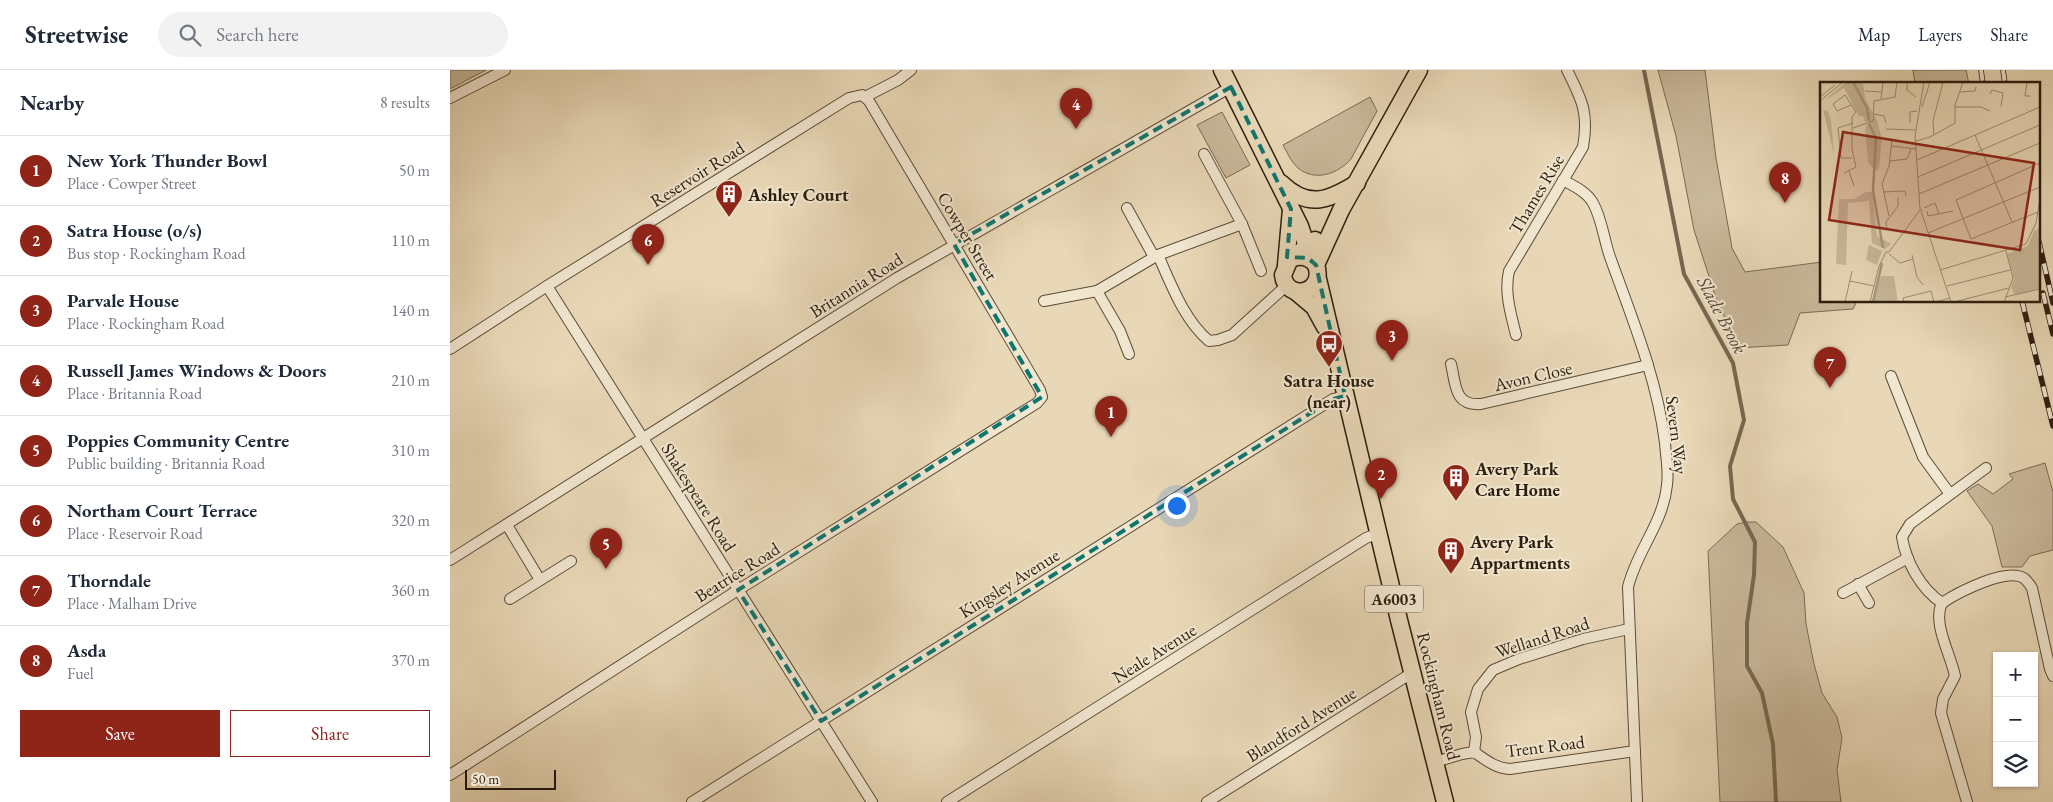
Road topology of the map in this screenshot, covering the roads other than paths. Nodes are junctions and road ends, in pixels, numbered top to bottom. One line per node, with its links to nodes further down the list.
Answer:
1 (505, 70): 8 (street)
2 (911, 70): 7 (street, Reservoir Road)
3 (1222, 70): 6 (main road, Rockingham Road / A6003)
4 (1419, 70): 12 (main road)
5 (1566, 70): 11 (street, Thames Rise)
6 (1231, 87): 10 (main road, Rockingham Road / A6003); 16 (street, Britannia Road)
7 (864, 96): 16 (street, Cowper Street); 21 (street, Reservoir Road)
8 (450, 98)
9 (1204, 154): 15 (street)
10 (1276, 178): 12 (main road); 14 (main road, Rockingham Road / A6003)
11 (1563, 180): 25 (street, Thames Rise); 30 (street, Severn Way)
12 (1358, 183): 19 (main road)
13 (1127, 208): 17 (street)
14 (1291, 209): 18 (main road); 19 (main road, Rockingham Road / A6003)
15 (1242, 224): 17 (street); 20 (street)
16 (954, 244): 33 (street, Cowper Street); 34 (street, Britannia Road)
17 (1156, 256): 22 (street); 23 (street)
18 (1289, 261): 19 (main road); 22 (main road)
19 (1313, 263): 22 (main road); 26 (main road, Rockingham Road / A6003)
20 (1261, 271)
21 (547, 286): 27 (street, Reservoir Road); 34 (street, Shakespeare Road)
22 (1291, 288): 26 (main road, Rockingham Road / A6003)
23 (1097, 291): 24 (street); 28 (street)
24 (1044, 301)
25 (1516, 335)
26 (1331, 338): 32 (main road, Rockingham Road / A6003)
27 (450, 349)
28 (1129, 354)
29 (1451, 364): 30 (street, Avon Close)
30 (1648, 365): 49 (street, Severn Way)
31 (1891, 376): 36 (street)
32 (1345, 396): 38 (main road, Rockingham Road / A6003); 52 (street, Kingsley Avenue)
33 (1042, 397): 44 (street, Beatrice Road)
34 (644, 439): 37 (street, Britannia Road); 44 (street, Shakespeare Road)
35 (1986, 468): 36 (street)
36 (1950, 494): 39 (street)
37 (507, 525): 40 (street, Britannia Road); 42 (street)
38 (1379, 534): 50 (main road, Rockingham Road / A6003); 59 (street, Neale Avenue)
39 (1908, 558): 43 (street); 48 (street)
40 (450, 560)
41 (572, 561): 42 (street)
42 (540, 580): 46 (street)
43 (1858, 584): 45 (street); 47 (street)
44 (738, 590): 52 (street, Shakespeare Road); 56 (street, Beatrice Road)
45 (1843, 593)
46 (510, 599)
47 (1869, 603)
48 (1942, 603): 51 (street); 63 (street)
49 (1629, 629): 53 (street, Severn Way); 54 (street, Welland Road)
50 (1412, 675): 55 (main road, Rockingham Road / A6003); 60 (street, Blandford Avenue)
51 (2053, 676)
52 (822, 721): 57 (street, Kingsley Avenue); 58 (street, Shakespeare Road)
53 (1635, 751): 54 (street, Trent Road); 62 (street, Severn Way)
54 (1474, 752): 55 (street)
55 (1435, 762): 61 (main road, Rockingham Road / A6003)
56 (450, 775)
57 (692, 802)
58 (872, 802)
59 (947, 802)
60 (1207, 802)
61 (1445, 802)
62 (1637, 802)
63 (1967, 802)

